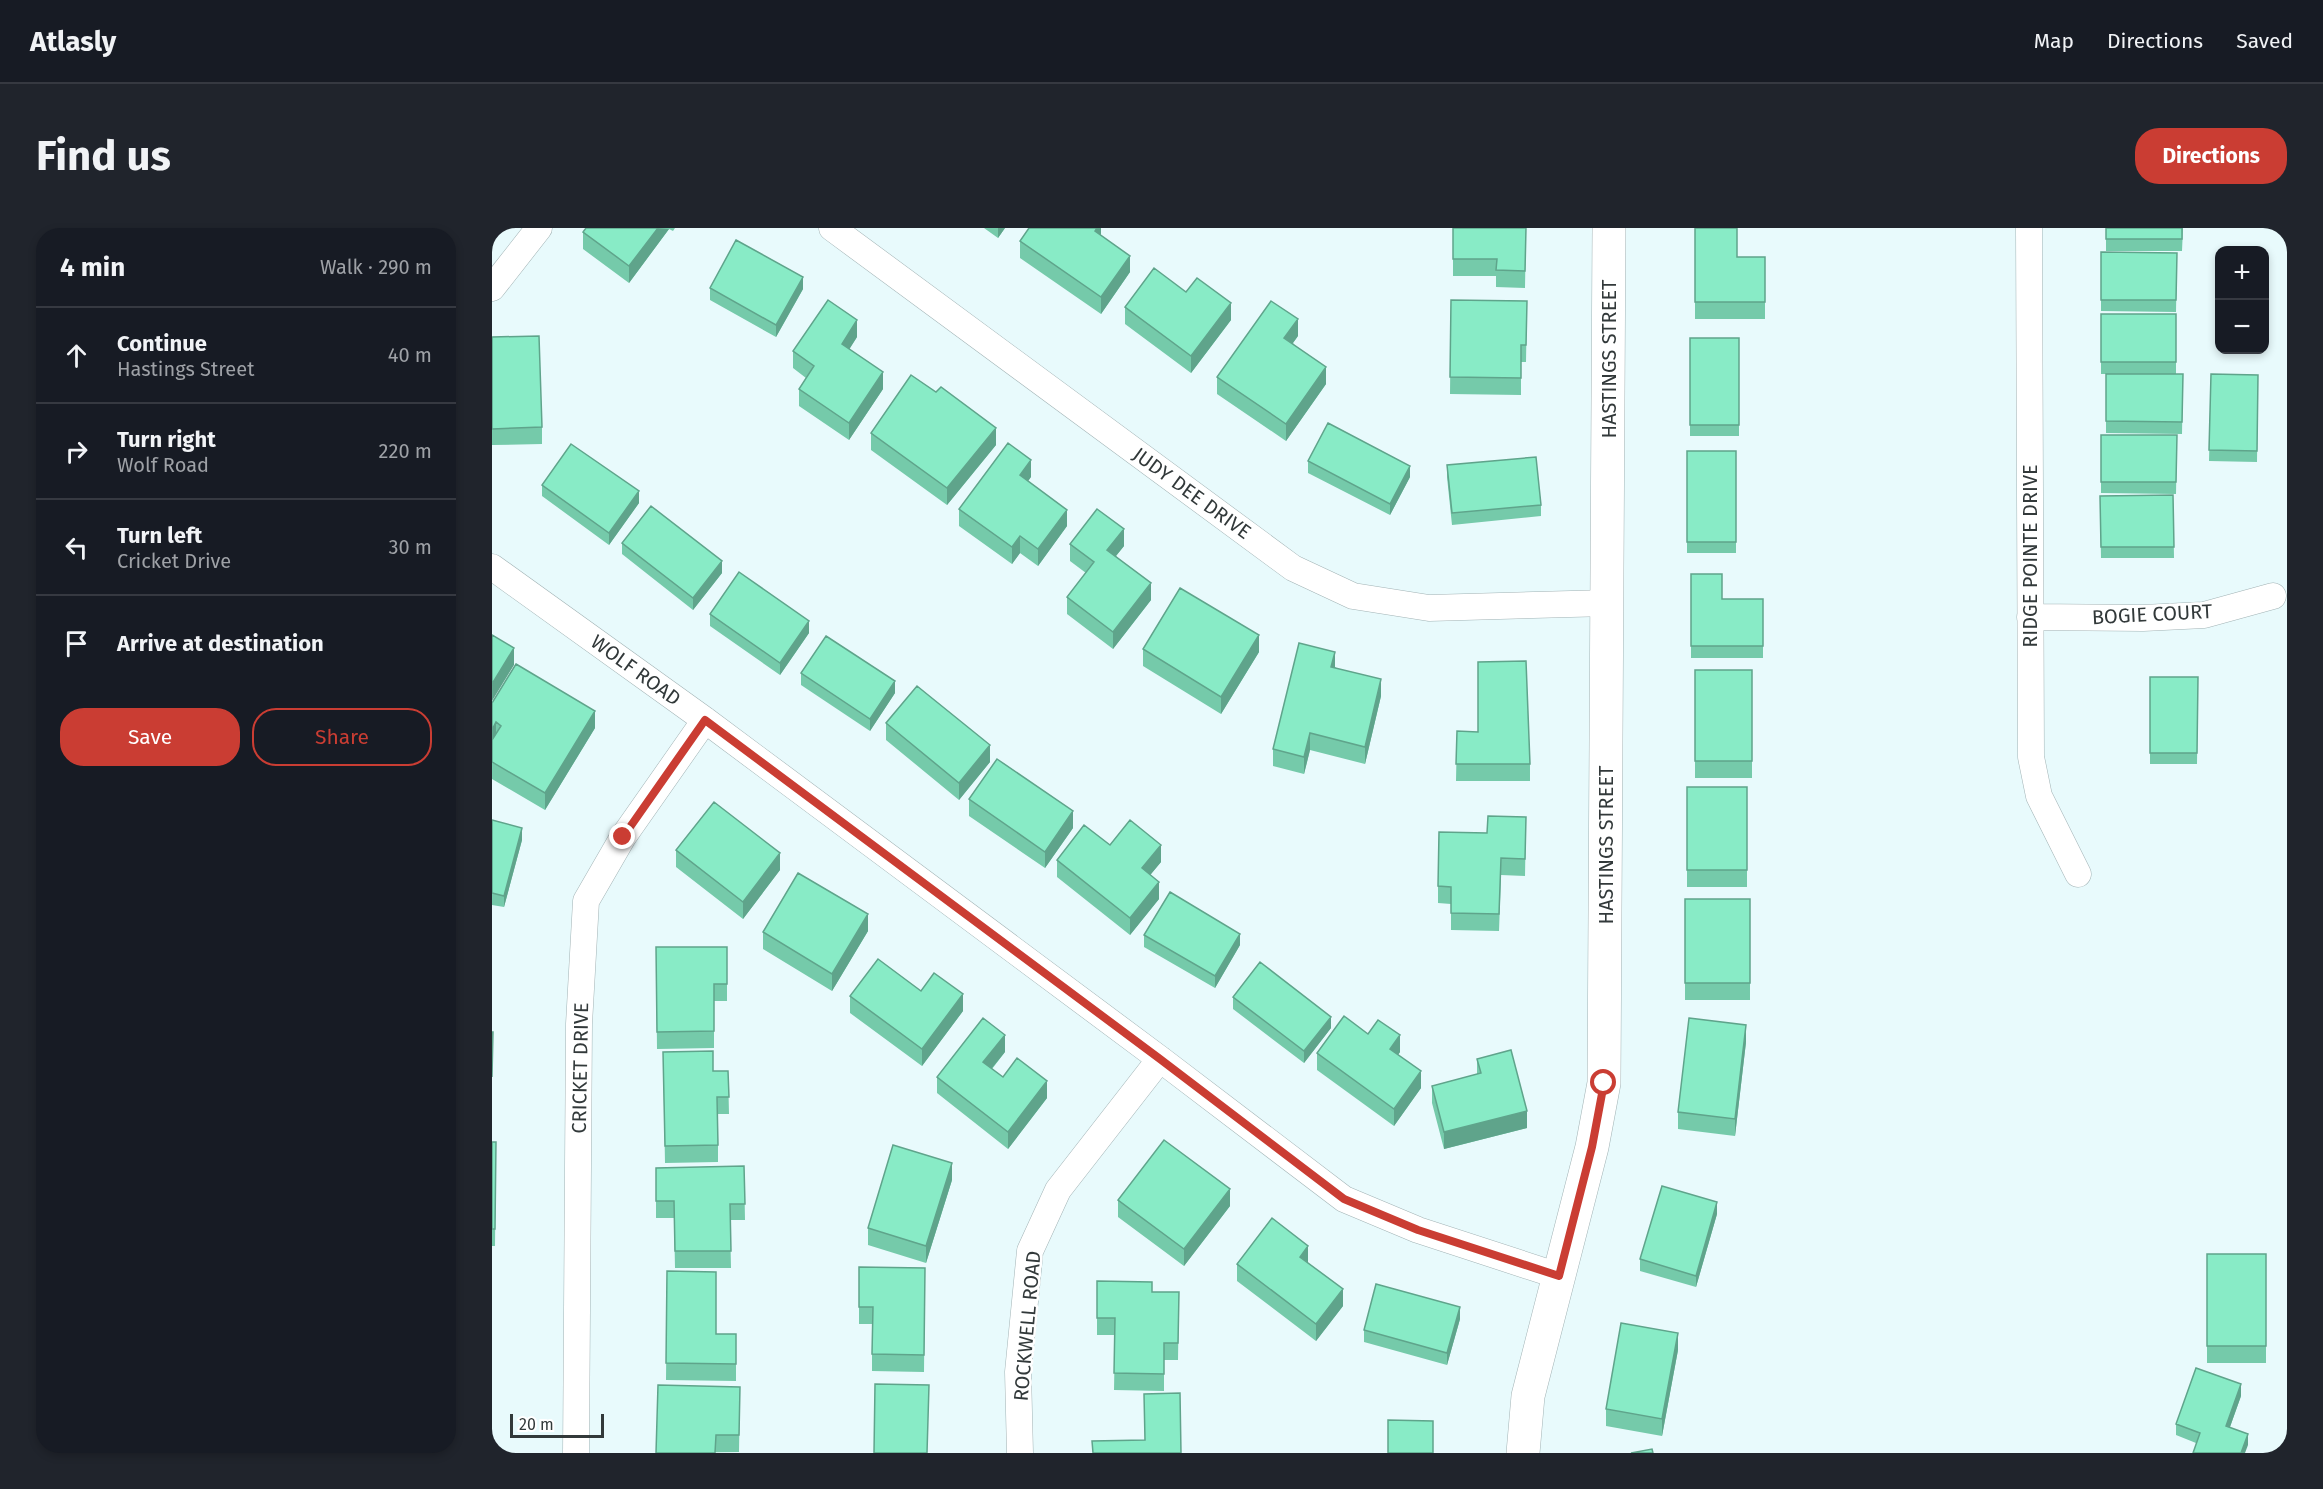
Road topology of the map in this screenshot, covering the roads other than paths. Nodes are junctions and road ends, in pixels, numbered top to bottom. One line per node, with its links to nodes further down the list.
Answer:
1 (539, 228): 5 (street)
2 (832, 228): 8 (street, JUDY DEE DRIVE)
3 (1609, 228): 8 (street, HASTINGS STREET)
4 (2029, 228): 9 (street, RIDGE POINTE DRIVE)
5 (492, 288)
6 (492, 567): 10 (street, WOLF ROAD)
7 (2272, 596): 9 (street, BOGIE COURT)
8 (1608, 603): 13 (street, HASTINGS STREET)
9 (2030, 617): 11 (street, RIDGE POINTE DRIVE)
10 (705, 720): 12 (street, WOLF ROAD); 14 (street, CRICKET DRIVE)
11 (2078, 874)
12 (1160, 1059): 13 (street, WOLF ROAD); 15 (street, ROCKWELL ROAD)
13 (1559, 1276): 16 (street, HASTINGS STREET)
14 (576, 1453)
15 (1020, 1453)
16 (1523, 1453)

